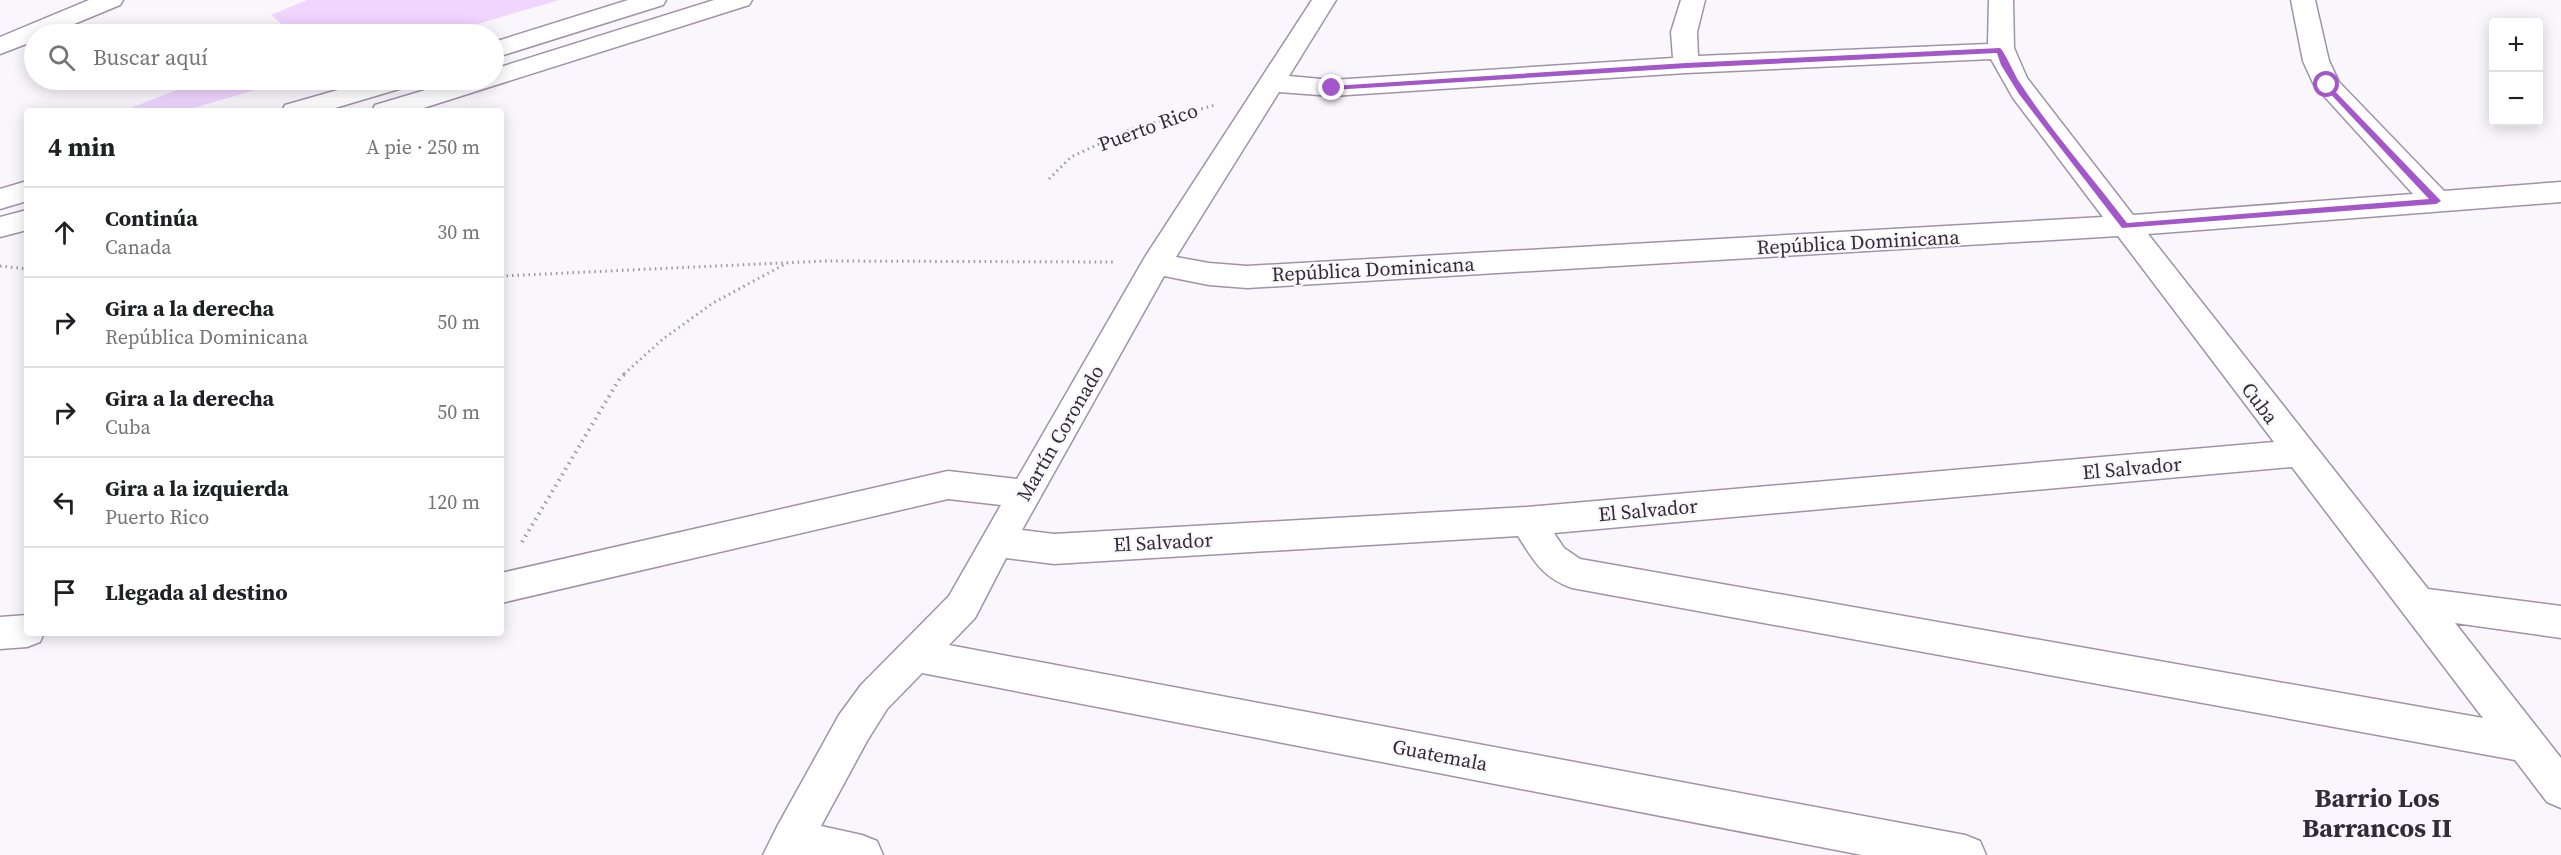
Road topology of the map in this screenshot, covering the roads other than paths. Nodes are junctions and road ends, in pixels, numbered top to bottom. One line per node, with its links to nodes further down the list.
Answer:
1 (111, 0): 8 (street)
2 (654, 0): 11 (street)
3 (740, 0): 14 (street)
4 (1324, 0): 17 (street, Martín Coronado)
5 (1693, 0): 13 (street)
6 (2001, 0): 12 (street, Cuba)
7 (2303, 0): 23 (street)
8 (53, 24)
9 (24, 36): 10 (street)
10 (0, 46)
11 (504, 47)
12 (2000, 51): 13 (street); 25 (street, Cuba)
13 (1686, 65): 17 (street)
14 (504, 74)
15 (366, 90): 18 (street)
16 (453, 90): 19 (street)
17 (1264, 93): 27 (street, Martín Coronado)
18 (305, 108)
19 (395, 108)
20 (24, 192): 22 (street)
21 (2561, 192): 23 (street, República Dominicana)
22 (0, 199)
23 (2436, 201): 25 (street, República Dominicana)
24 (24, 221): 26 (street)
25 (2125, 226): 27 (street, República Dominicana); 28 (street, Cuba)
26 (0, 227)
27 (1156, 264): 29 (street, Martín Coronado)
28 (2299, 453): 30 (street, El Salvador); 33 (street, Cuba)
29 (1026, 494): 31 (street, Martín Coronado); 32 (street)
30 (1527, 521): 31 (street, El Salvador); 38 (street)
31 (996, 542): 37 (street, Martín Coronado)
32 (504, 587)
33 (2419, 603): 34 (street); 38 (street, Cuba)
34 (2561, 622)
35 (24, 631): 36 (street)
36 (0, 633)
37 (915, 655): 40 (street, Martín Coronado); 42 (street, Guatemala)
38 (2528, 744): 39 (street, Cuba)
39 (2561, 789)
40 (788, 847): 41 (street)
41 (862, 855)
42 (1965, 855)

